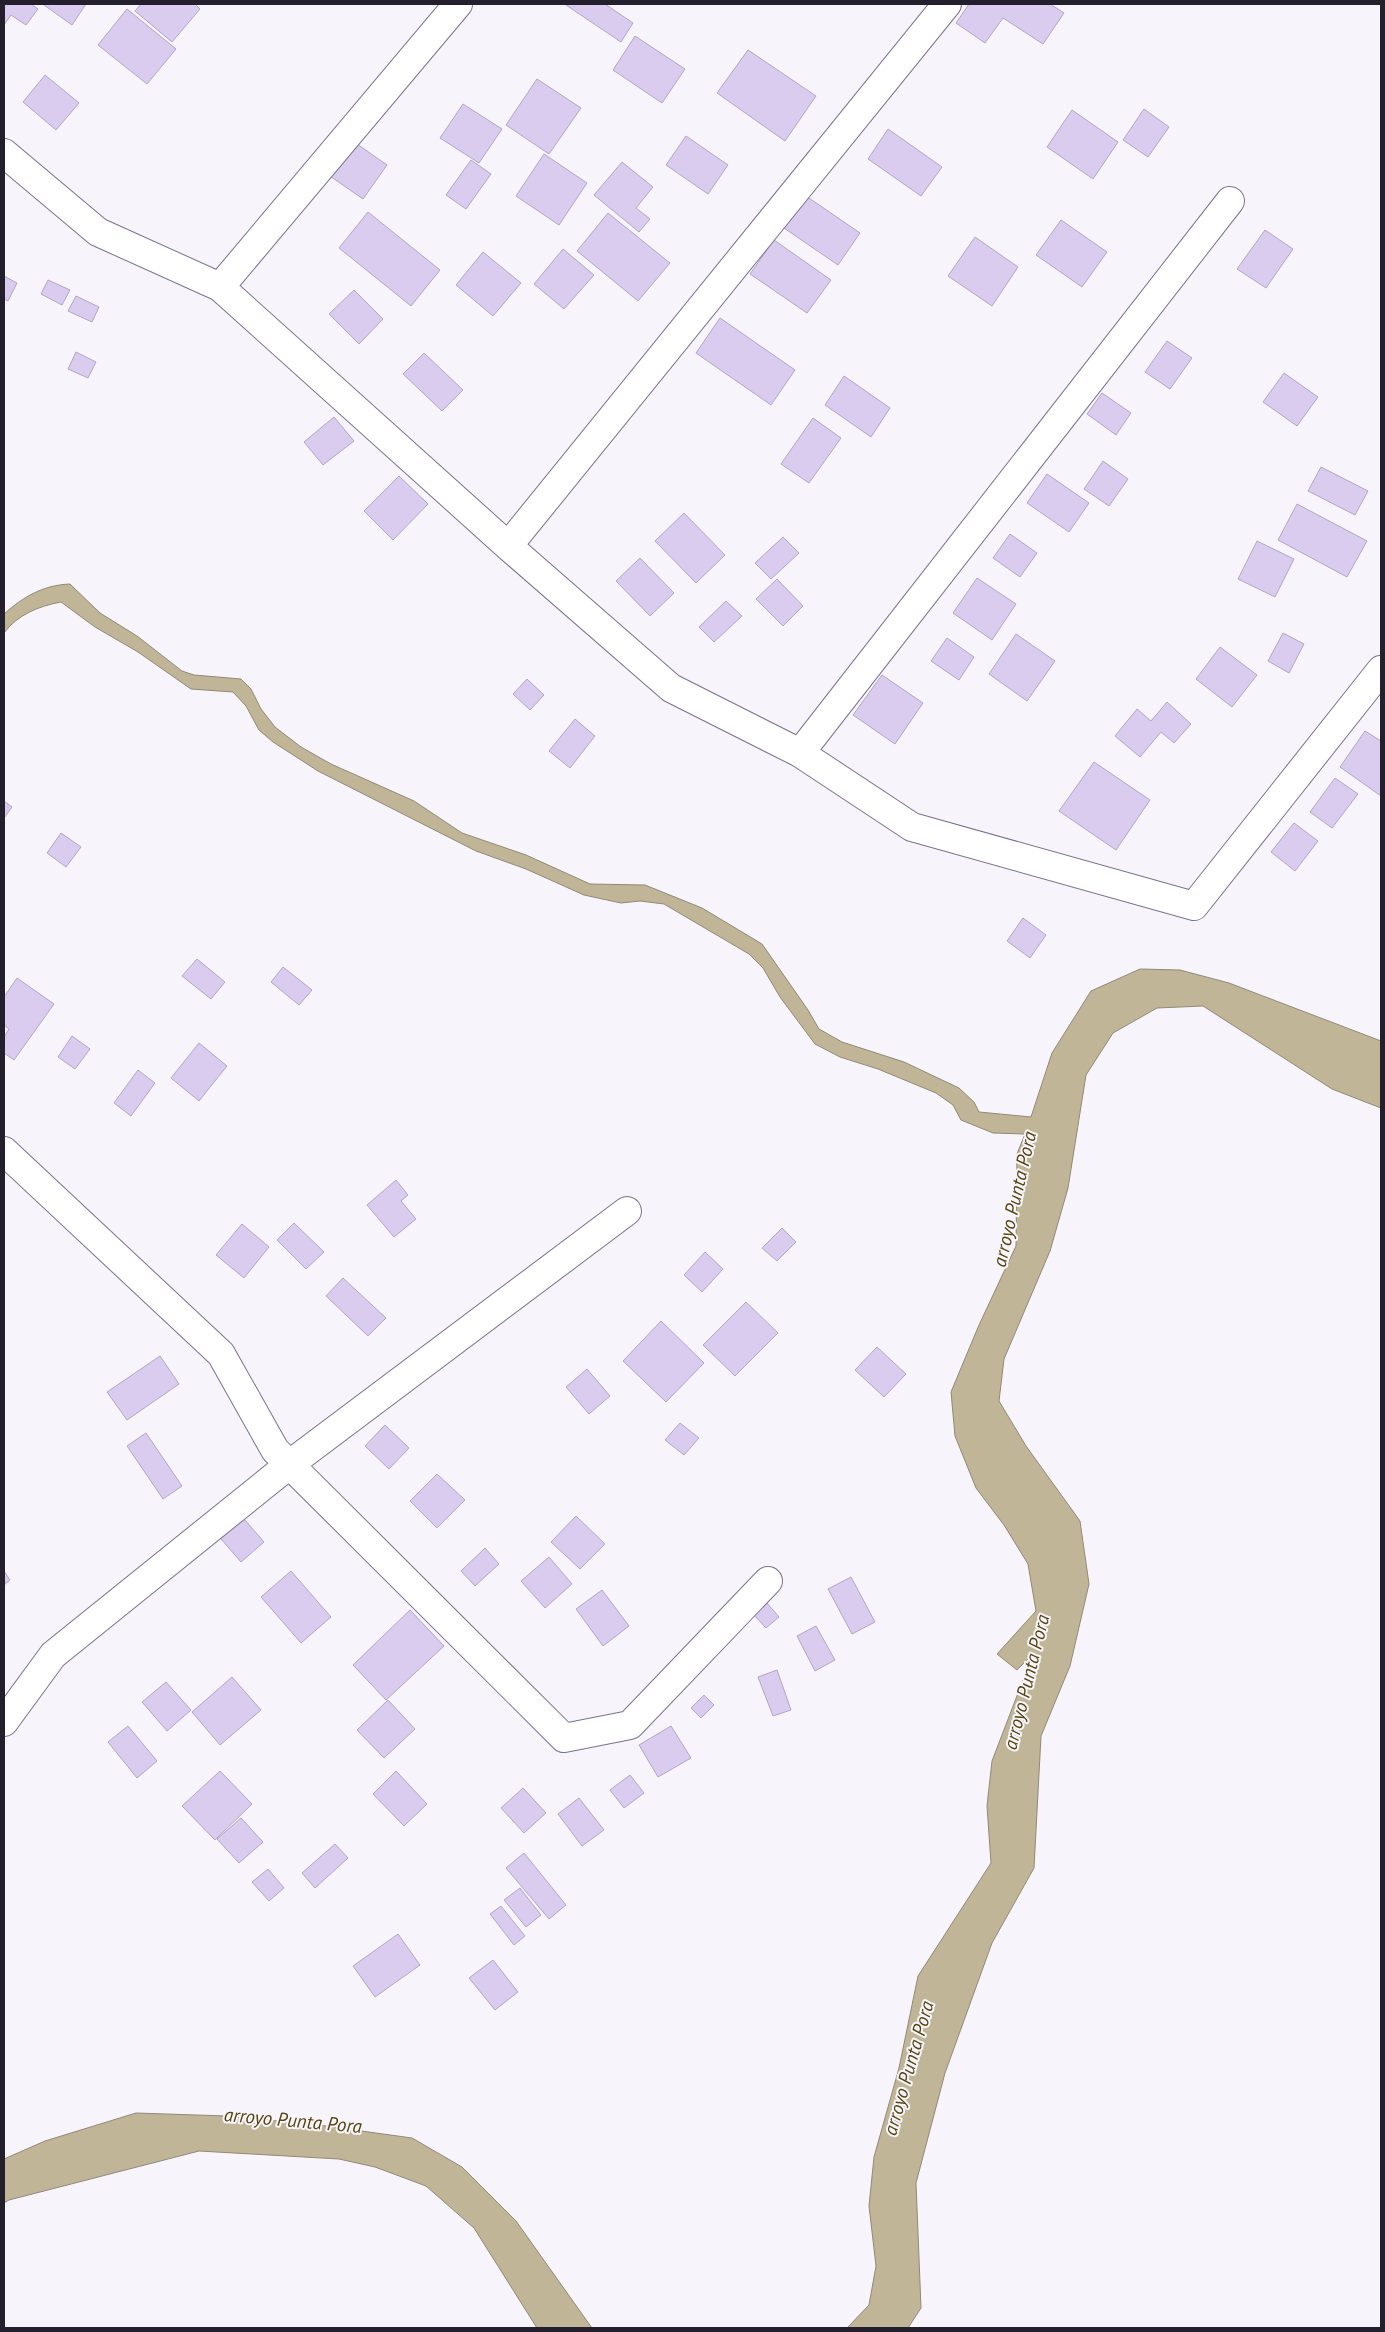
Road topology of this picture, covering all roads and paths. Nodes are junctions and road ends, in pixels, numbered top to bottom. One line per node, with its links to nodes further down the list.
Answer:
1 (458, 4): 5 (street)
2 (947, 4): 6 (street)
3 (4, 153): 5 (street)
4 (1230, 201): 8 (street)
5 (220, 287): 6 (street)
6 (508, 546): 8 (street)
7 (1381, 670): 8 (street)
8 (800, 754)
9 (4, 1151): 11 (street)
10 (627, 1211): 11 (street)
11 (290, 1464): 12 (street); 13 (street)
12 (768, 1581)
13 (6, 1715)

